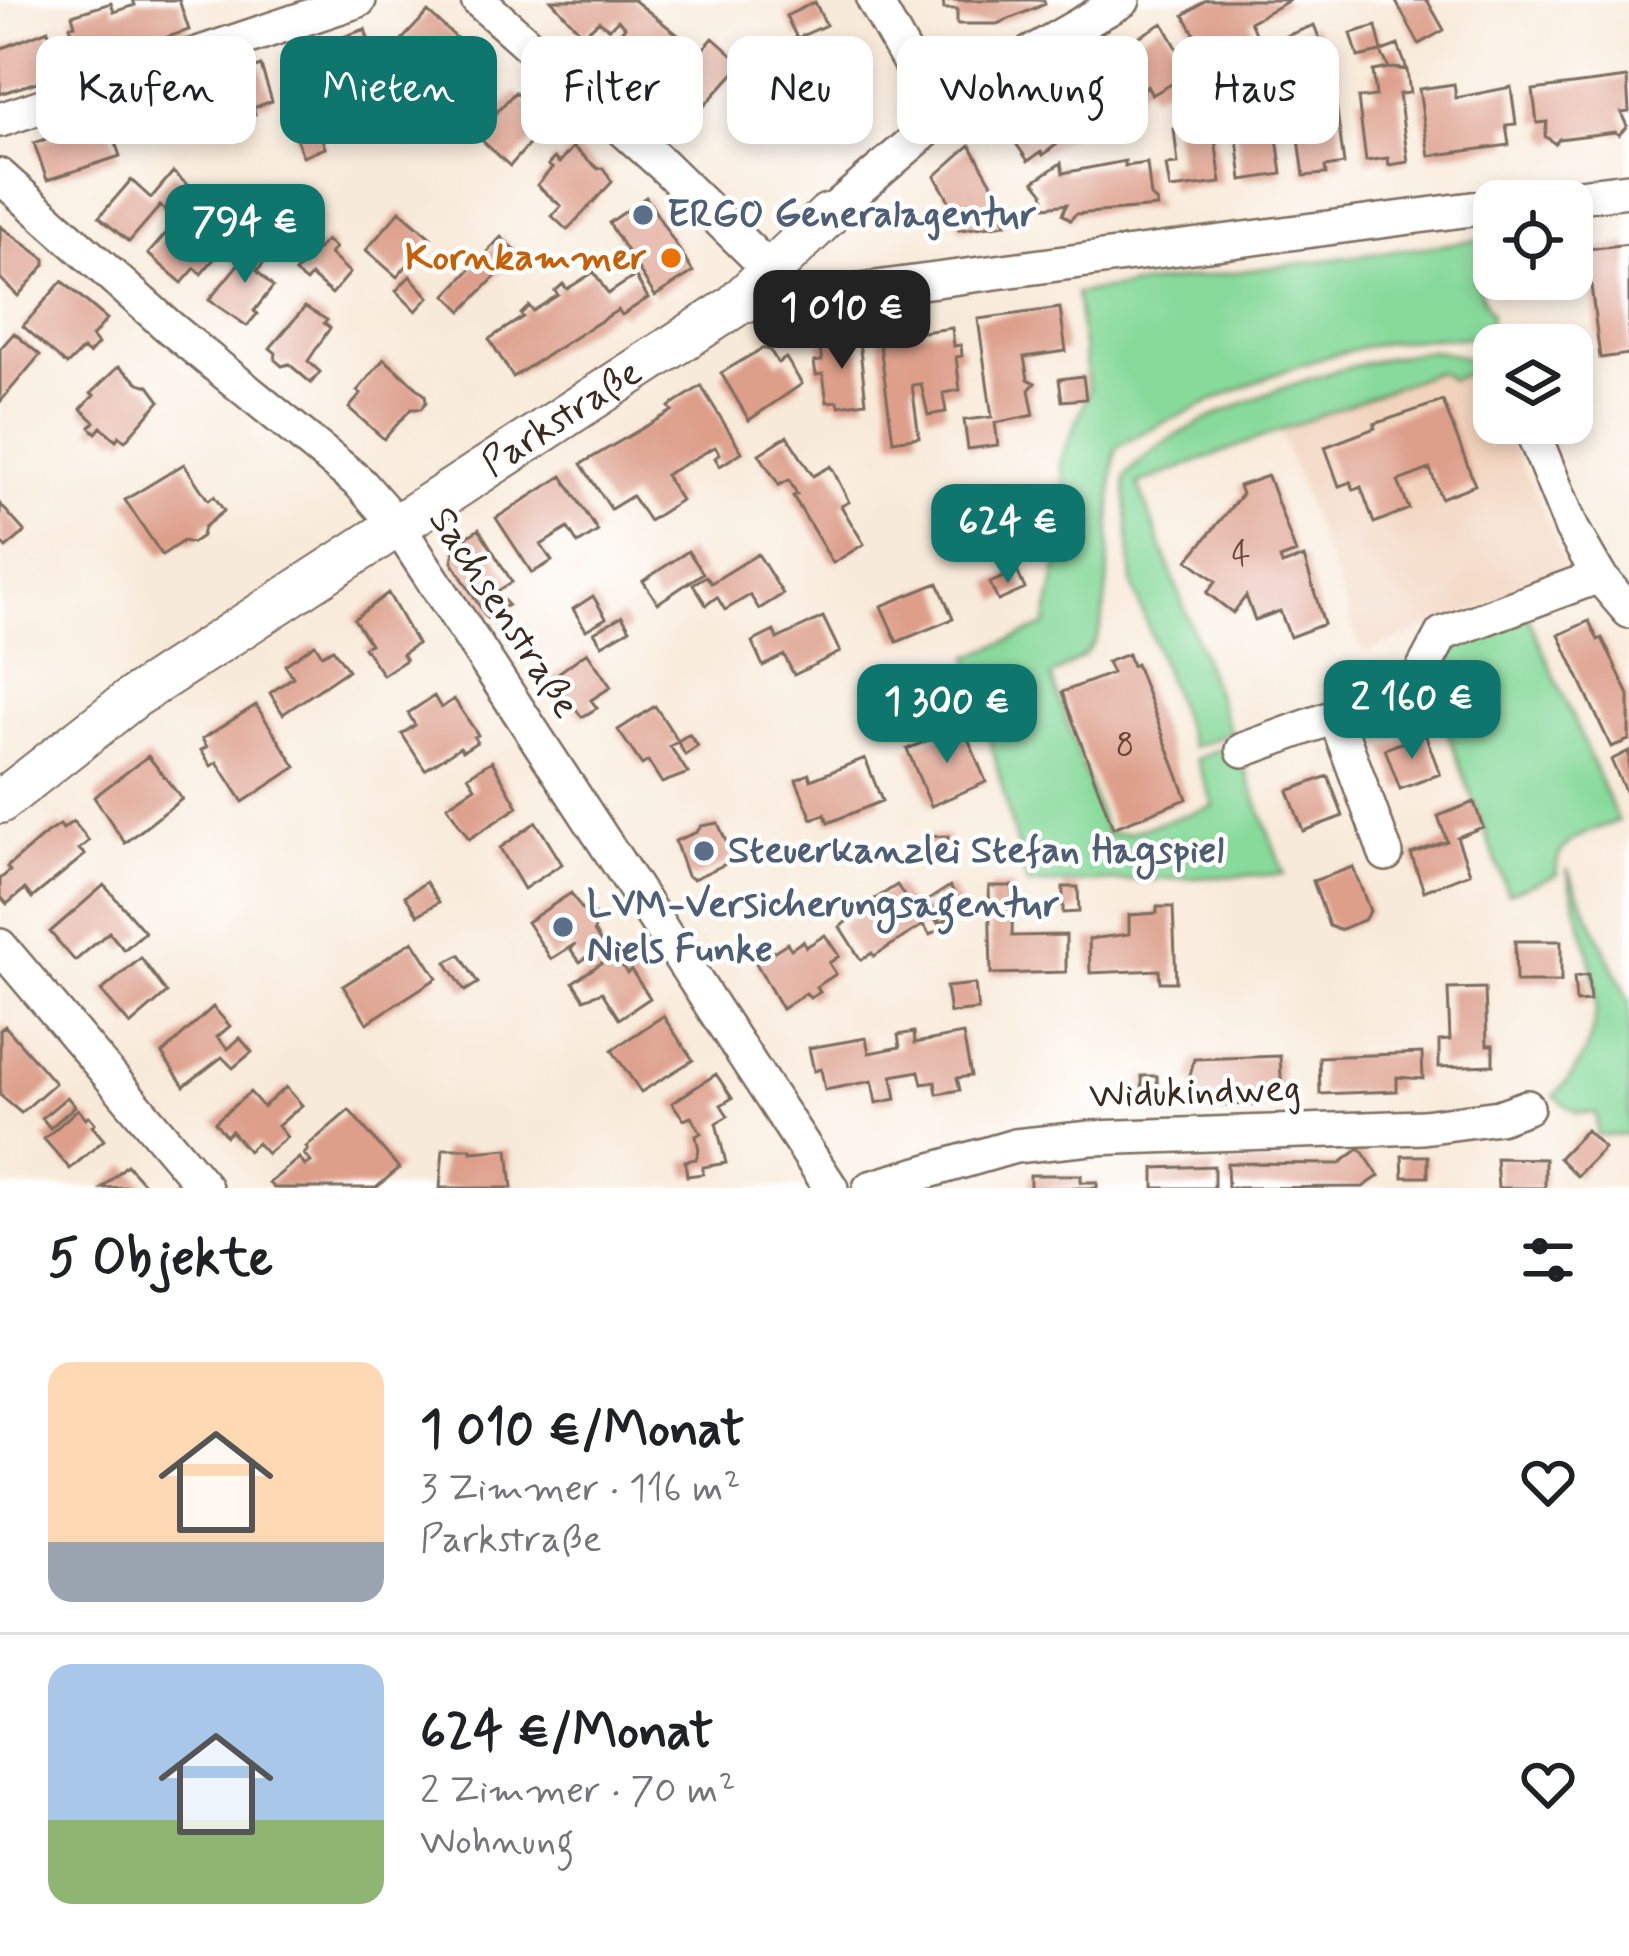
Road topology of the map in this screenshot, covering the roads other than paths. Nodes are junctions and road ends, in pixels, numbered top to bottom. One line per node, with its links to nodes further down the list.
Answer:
1 (359, 0): 7 (street)
2 (478, 0): 14 (street)
3 (874, 0): 6 (street)
4 (1123, 0): 5 (street)
5 (1060, 36)
6 (897, 41)
7 (0, 120)
8 (911, 144): 13 (street)
9 (0, 176): 17 (street, Sachsenstraße)
10 (1629, 190): 11 (street)
11 (1593, 194)
12 (1473, 209): 15 (street, Parkstraße)
13 (829, 215): 14 (street)
14 (770, 270): 15 (street)
15 (733, 307): 17 (street, Parkstraße)
16 (1537, 444): 18 (street)
17 (397, 525): 22 (street, Parkstraße); 27 (street, Sachsenstraße)
18 (1598, 576): 19 (street); 20 (street)
19 (1629, 611)
20 (1335, 716): 21 (street); 23 (street)
21 (1243, 750)
22 (0, 802)
23 (1386, 854)
24 (0, 946): 26 (street)
25 (1527, 1107): 28 (street, Widukindweg)
26 (205, 1188)
27 (831, 1188)
28 (869, 1188)

